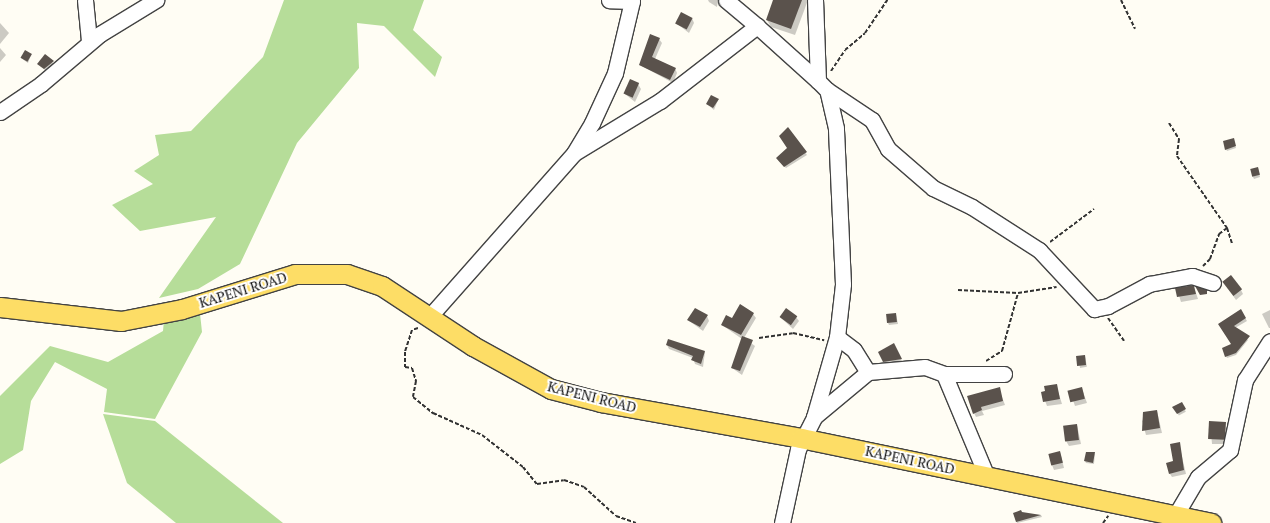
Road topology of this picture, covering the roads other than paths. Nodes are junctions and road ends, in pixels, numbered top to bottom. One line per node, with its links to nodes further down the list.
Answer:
1 (85, 0): 8 (street)
2 (156, 0): 8 (street)
3 (609, 0): 4 (street)
4 (632, 0): 11 (street)
5 (726, 0): 7 (street)
6 (815, 0): 9 (street)
7 (757, 26): 9 (street); 11 (street)
8 (89, 42): 10 (street)
9 (822, 85): 12 (street); 15 (street)
10 (0, 112)
11 (574, 153): 14 (street)
12 (1213, 283)
13 (0, 307): 14 (main road, KAPENI ROAD)
14 (430, 316): 21 (main road, KAPENI ROAD)
15 (836, 340): 17 (street); 20 (street)
16 (1270, 341): 23 (street)
17 (868, 372): 18 (street); 20 (street)
18 (944, 374): 19 (street); 22 (street)
19 (1004, 374)
20 (814, 417): 21 (street)
21 (801, 438): 22 (main road, KAPENI ROAD); 24 (street)
22 (987, 477): 23 (main road, KAPENI ROAD)
23 (1175, 516): 25 (main road, KAPENI ROAD)
24 (782, 523)
25 (1211, 523)

